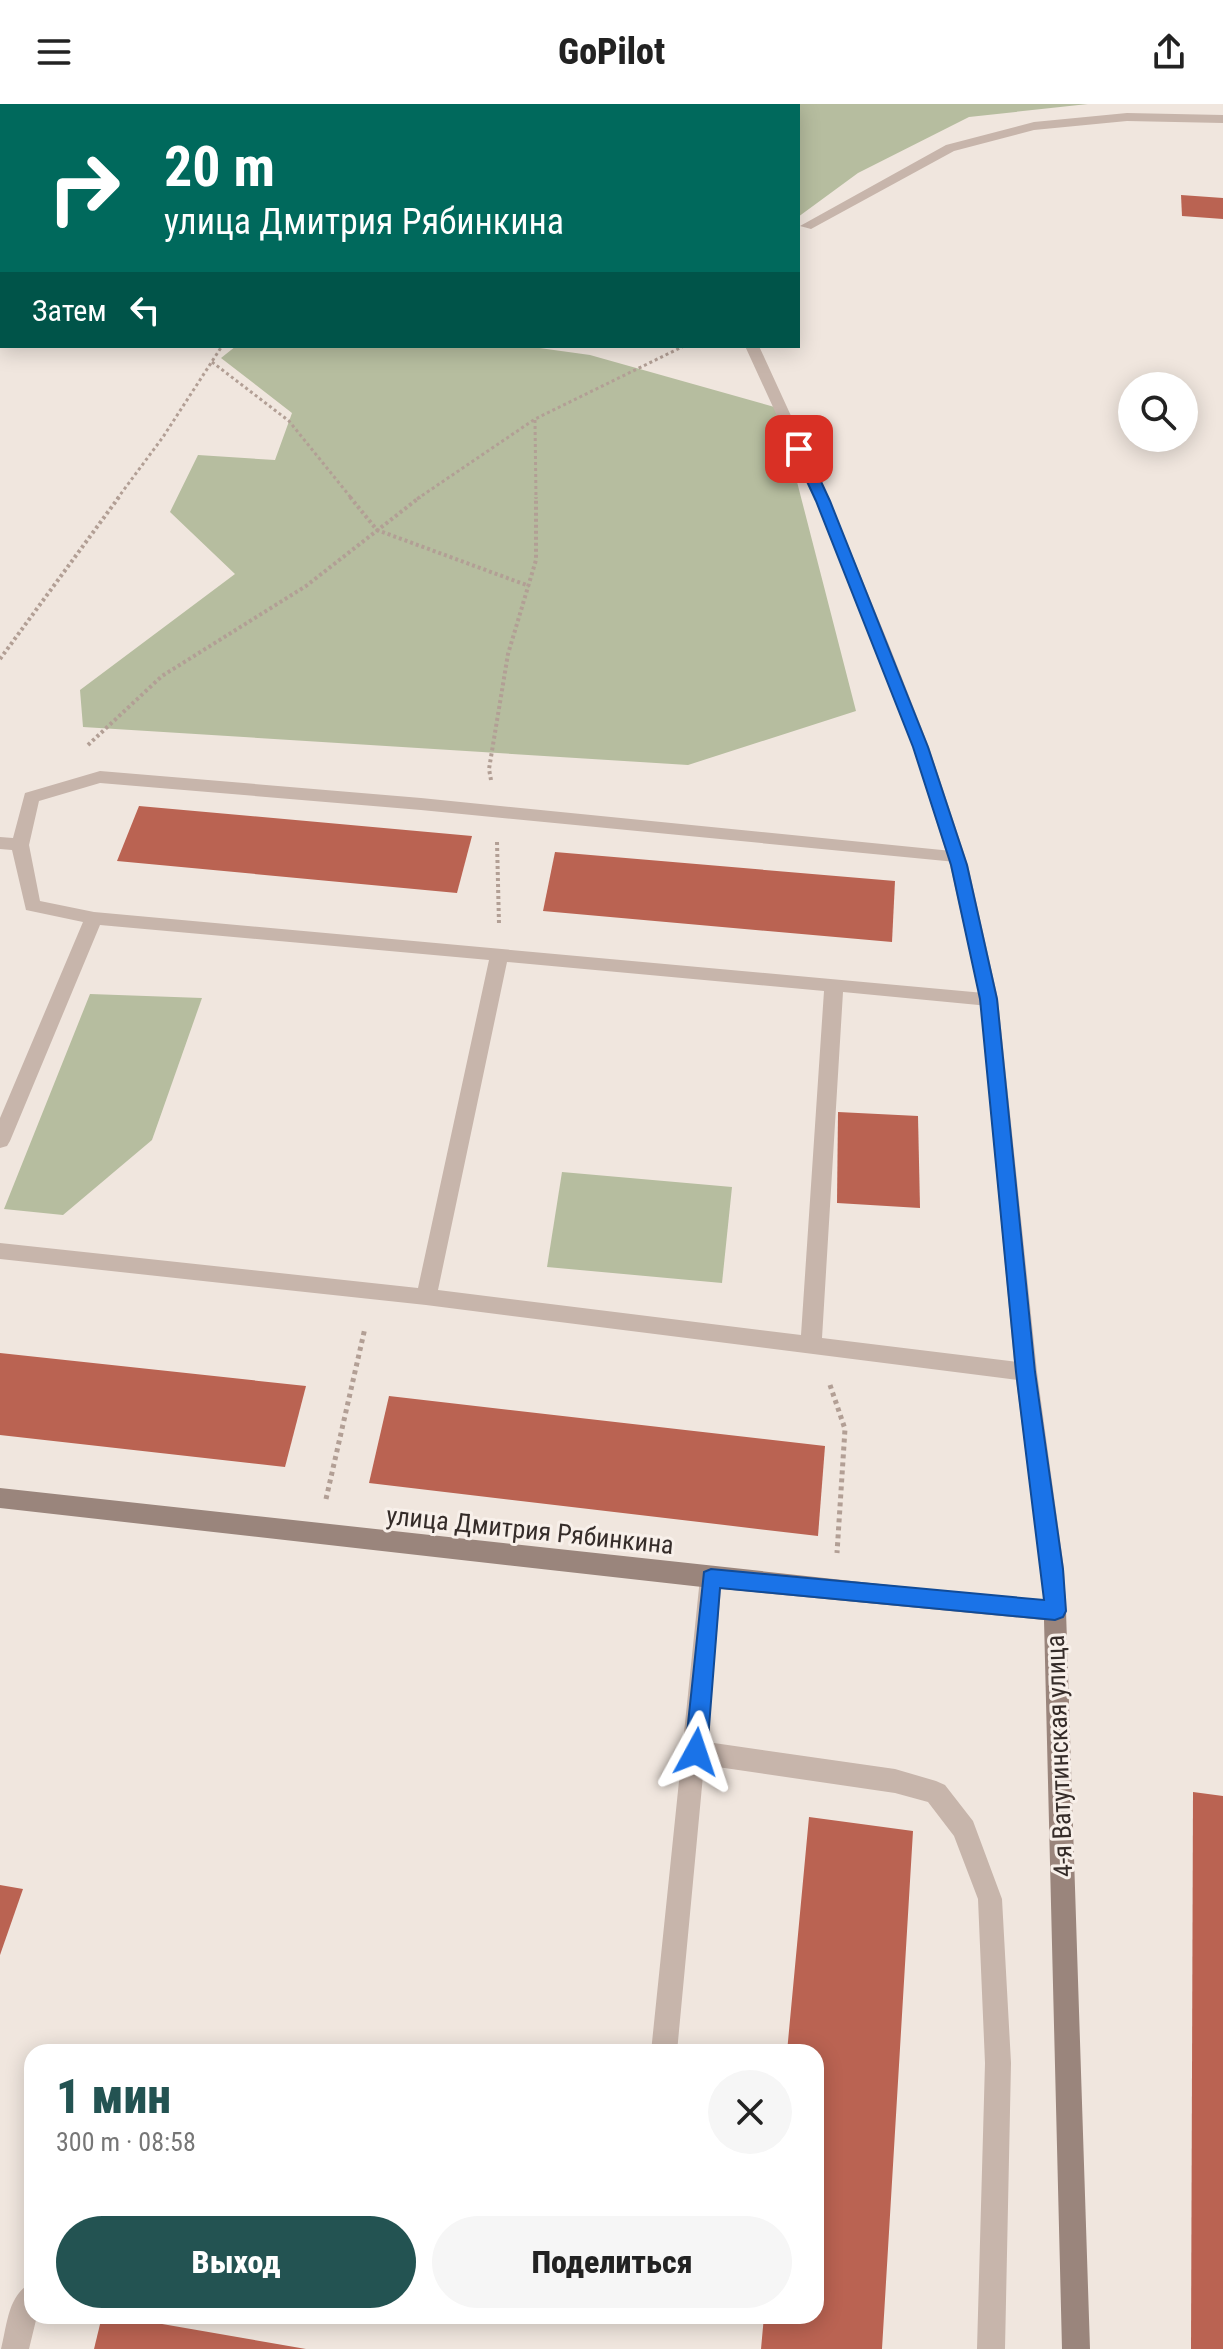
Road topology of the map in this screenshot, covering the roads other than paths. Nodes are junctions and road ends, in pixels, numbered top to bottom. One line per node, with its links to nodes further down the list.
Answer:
1 (1223, 119): 2 (street)
2 (806, 226)
3 (753, 348): 6 (street, 4-я Ватутинская улица)
4 (0, 843): 5 (street)
5 (20, 845): 6 (street); 7 (street)
6 (956, 856): 10 (street, 4-я Ватутинская улица)
7 (94, 918): 8 (street); 11 (street)
8 (499, 956): 9 (street); 13 (street)
9 (834, 985): 10 (street); 14 (street)
10 (989, 999): 15 (street, 4-я Ватутинская улица)
11 (0, 1141)
12 (0, 1251): 13 (street)
13 (426, 1297): 14 (street)
14 (811, 1345): 15 (street)
15 (1026, 1372): 18 (street, 4-я Ватутинская улица)
16 (0, 1498): 17 (street, улица Дмитрия Рябинкина)
17 (711, 1578): 18 (street, улица Дмитрия Рябинкина); 19 (street)
18 (1055, 1611): 24 (street, 4-я Ватутинская улица)
19 (696, 1752): 20 (street); 23 (street)
20 (665, 2044)
21 (24, 2313): 22 (street)
22 (15, 2349)
23 (991, 2349)
24 (1076, 2349)

